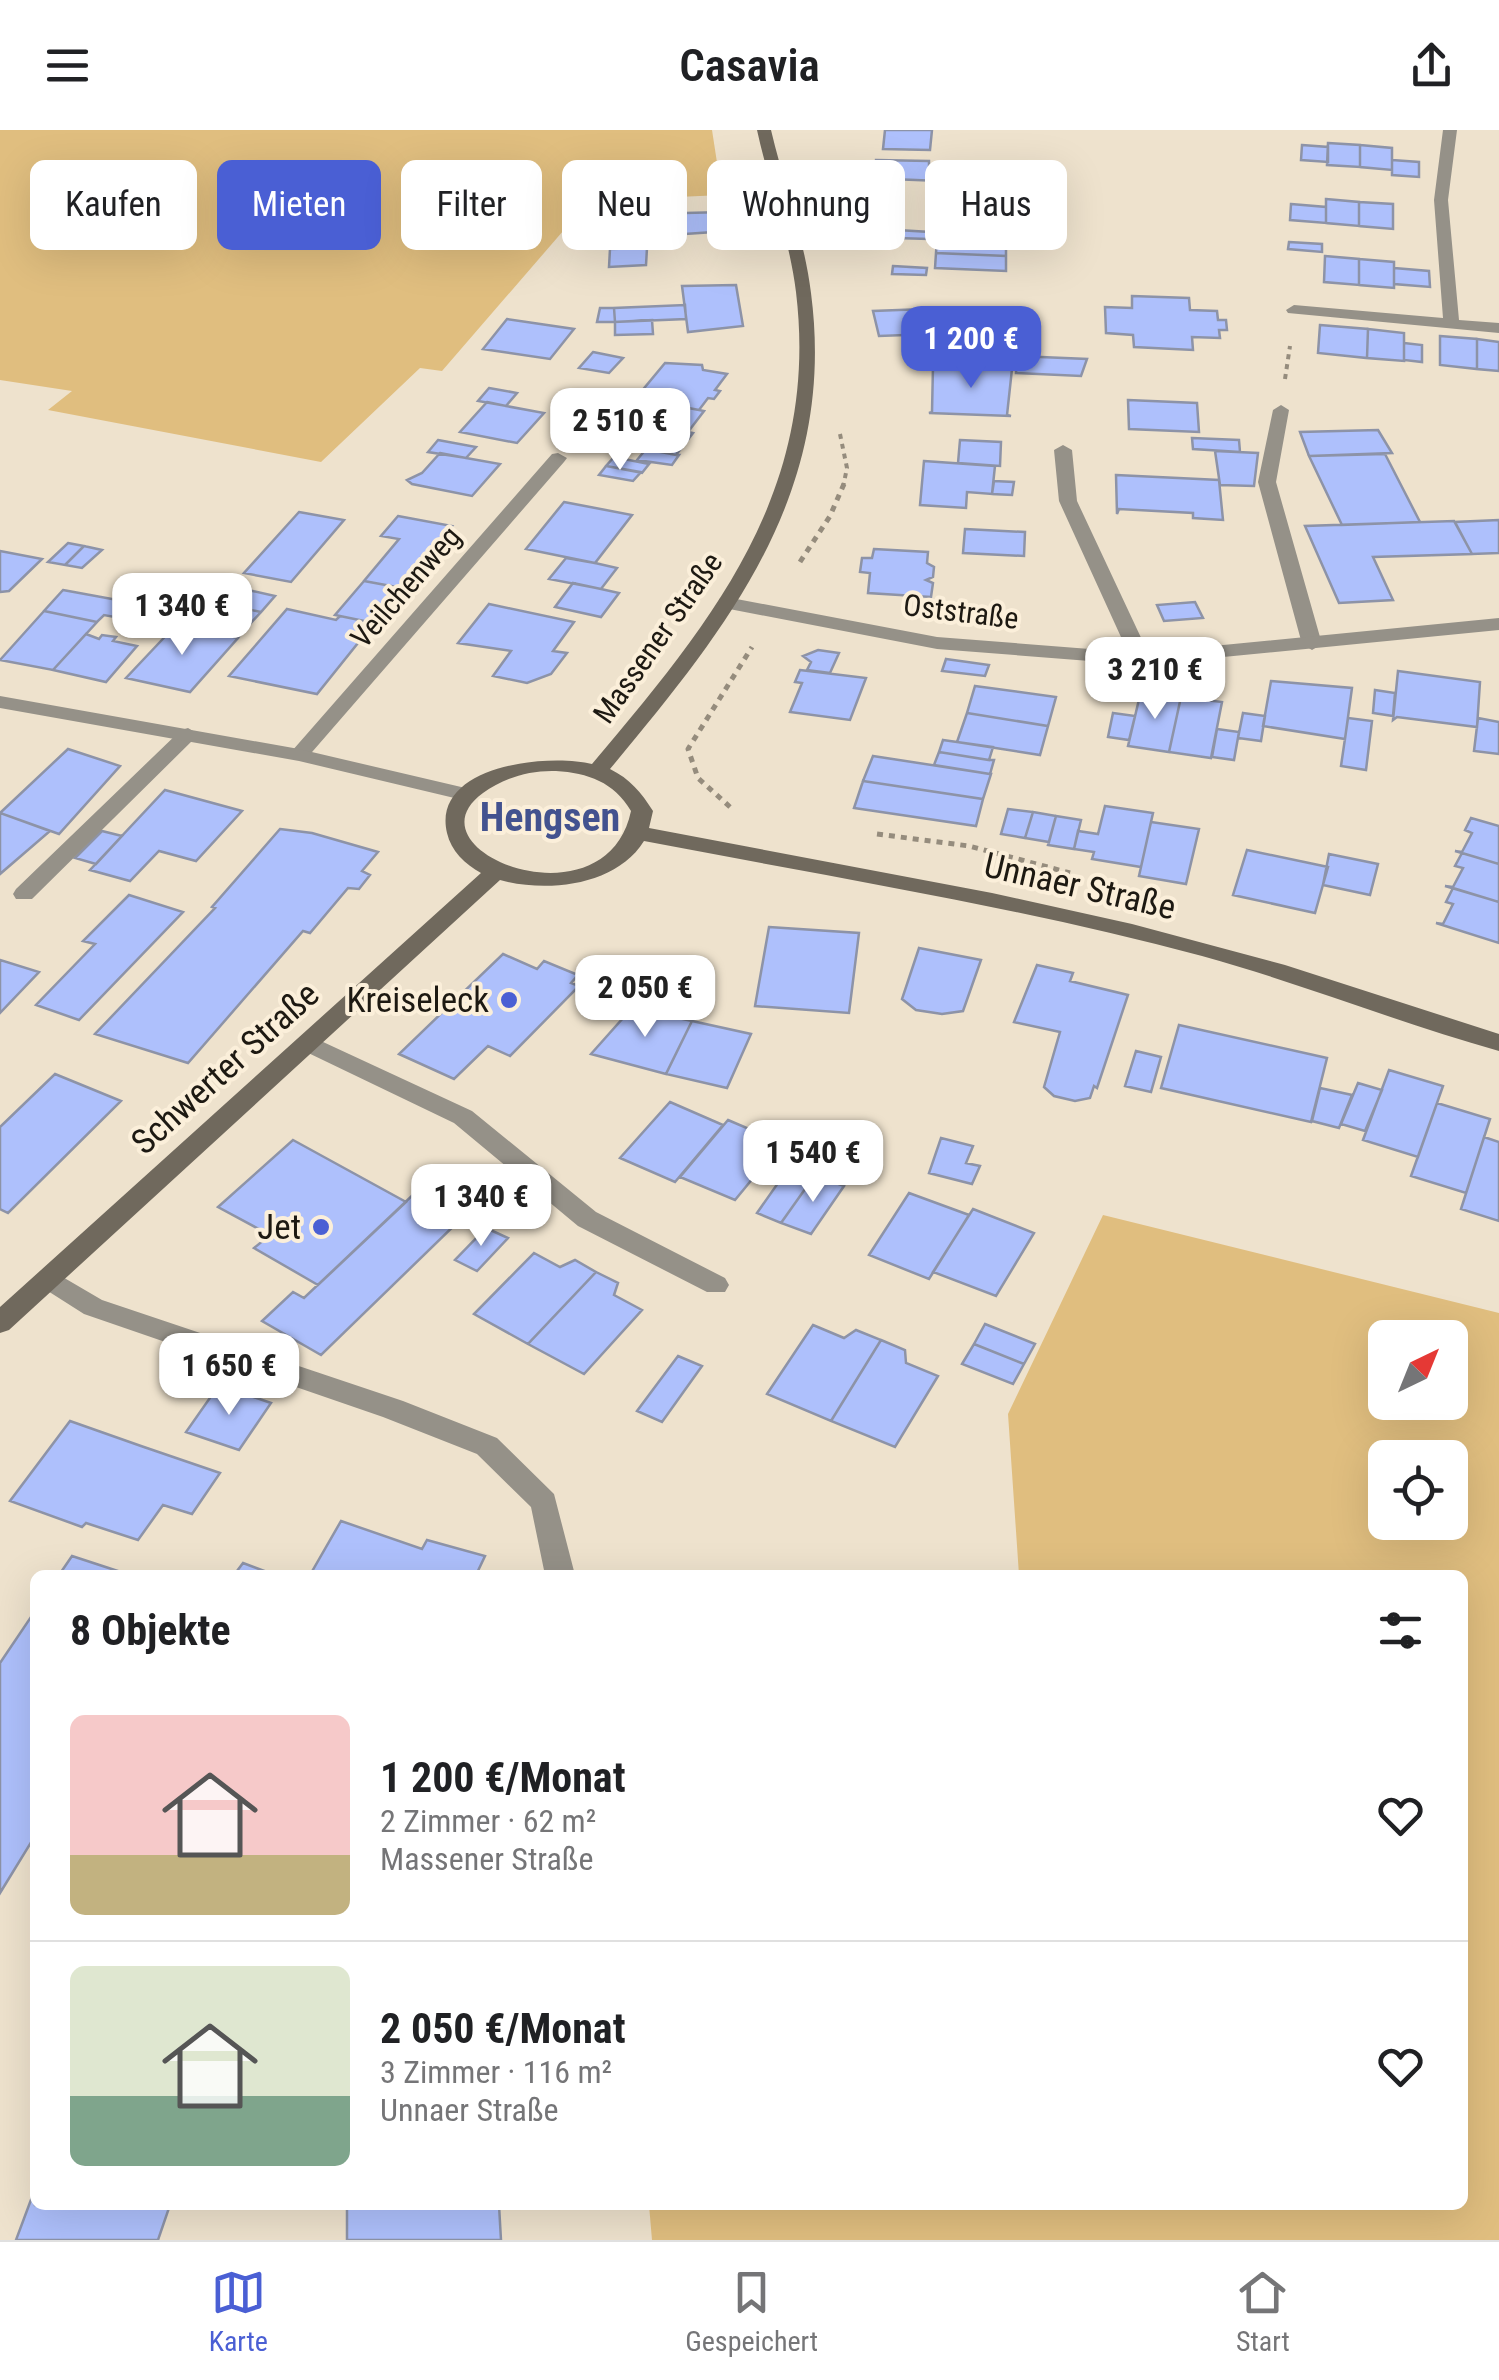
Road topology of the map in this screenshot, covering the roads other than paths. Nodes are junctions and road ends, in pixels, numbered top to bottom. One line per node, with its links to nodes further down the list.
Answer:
1 (764, 130): 9 (main road, Massener Straße)
2 (1450, 130): 4 (street)
3 (1294, 310): 4 (street)
4 (1452, 324): 5 (street)
5 (1499, 328)
6 (1281, 410): 11 (street)
7 (1063, 450): 12 (street)
8 (558, 458): 15 (street, Veilchenweg)
9 (726, 603): 12 (street, Oststraße); 16 (main road, Massener Straße)
10 (1499, 624): 11 (street, Oststraße)
11 (1312, 644): 12 (street, Oststraße)
12 (1141, 659)
13 (0, 702): 14 (street)
14 (188, 734): 15 (street); 20 (street)
15 (299, 755): 17 (street)
16 (598, 770): 17 (main road); 18 (main road)
17 (467, 796): 19 (main road)
18 (638, 834): 19 (main road); 22 (main road, Unnaer Straße)
19 (496, 870): 21 (main road, Schwerter Straße)
20 (24, 894)
21 (308, 1043): 23 (main road, Schwerter Straße); 24 (street)
22 (1499, 1043)
23 (49, 1279): 25 (main road, Schwerter Straße); 26 (street)
24 (716, 1285)
25 (0, 1324)
26 (559, 1570)

